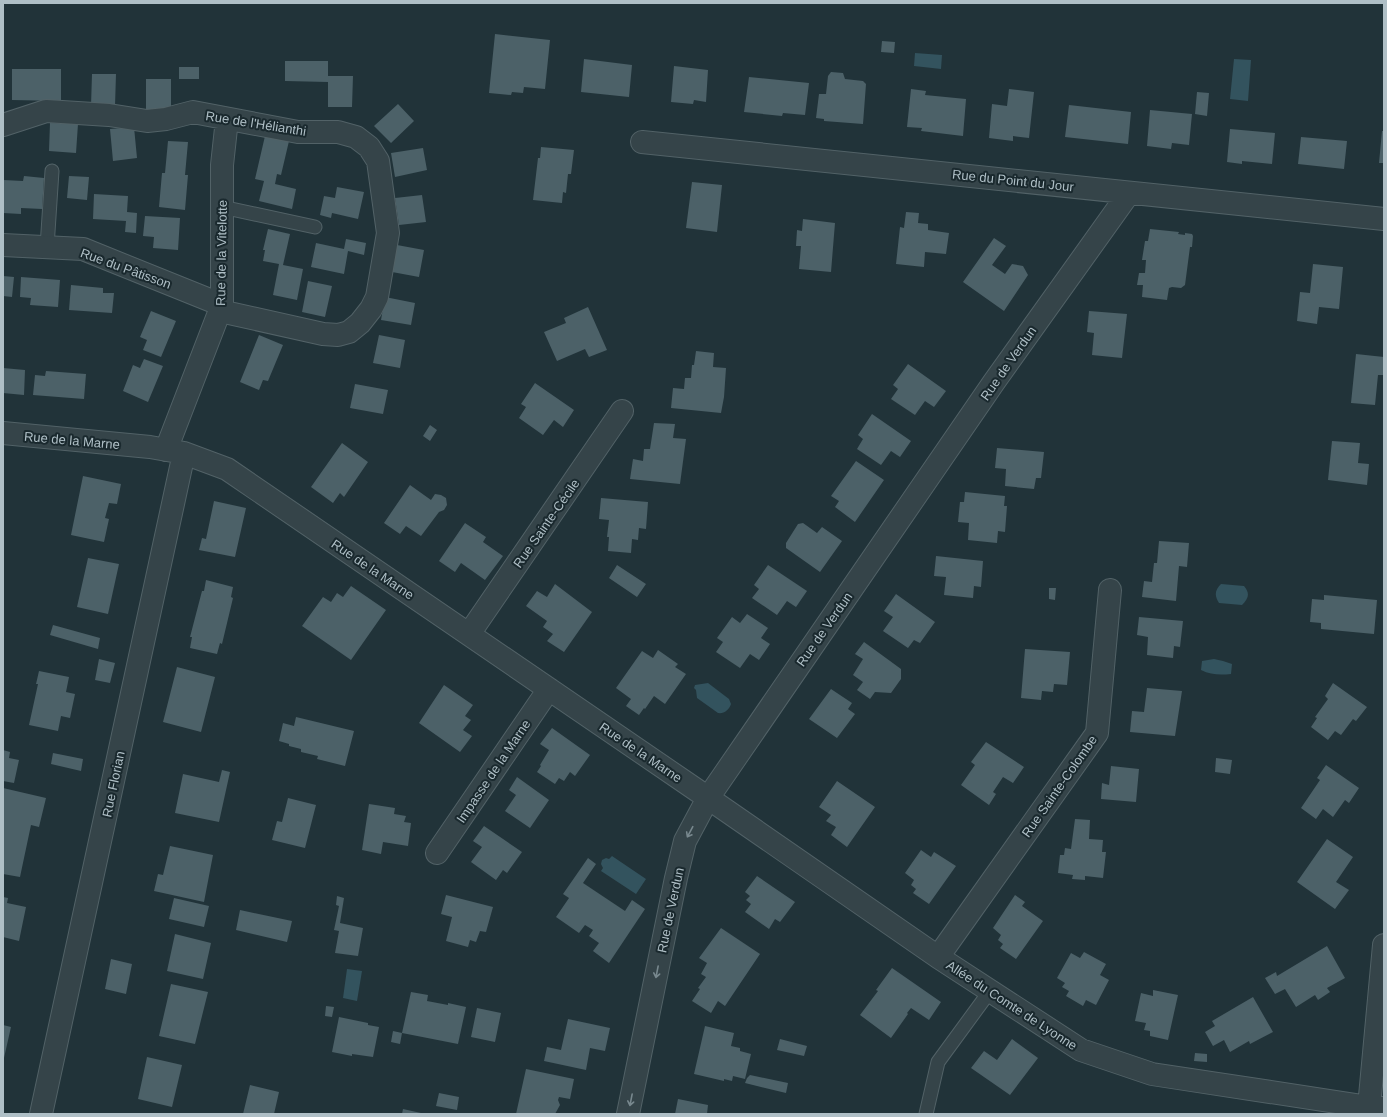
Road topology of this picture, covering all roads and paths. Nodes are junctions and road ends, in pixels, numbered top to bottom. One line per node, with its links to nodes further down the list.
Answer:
1 (227, 119): 2 (street, Rue de l'Hélianthi); 6 (street, Rue de la Vitelotte); 11 (street, Rue de l'Hélianthi)
2 (3, 125)
3 (642, 142): 5 (street, Rue du Point du Jour)
4 (52, 171): 10 (lane)
5 (1129, 193): 7 (street, Rue du Point du Jour); 18 (street, Rue de Verdun)
6 (222, 207): 8 (lane); 11 (street, Rue de la Vitelotte)
7 (1384, 220)
8 (315, 227)
9 (3, 245): 10 (street, Rue du Pâtisson)
10 (47, 247): 11 (street, Rue du Pâtisson)
11 (221, 308): 14 (street, Rue de la Vitelotte)
12 (622, 411): 16 (street, Rue Sainte-Cécile)
13 (3, 433): 14 (street, Rue de la Marne)
14 (175, 452): 16 (street, Rue de la Marne); 24 (street, Rue Florian)
15 (1110, 590): 21 (street, Rue Sainte-Colombe)
16 (469, 634): 17 (street, Rue de la Marne)
17 (549, 689): 18 (street, Rue de la Marne); 19 (street, Impasse de la Marne)
18 (708, 798): 21 (street, Allée du Comte de Lyonne); 25 (street, Rue de Verdun, one-way to 25)
19 (437, 853)
20 (1384, 946): 23 (street)
21 (938, 957): 22 (street, Allée du Comte de Lyonne)
22 (990, 991): 23 (street, Allée du Comte de Lyonne); 26 (lane)
23 (1372, 1110)
24 (41, 1114)
25 (628, 1114)
26 (926, 1114)

